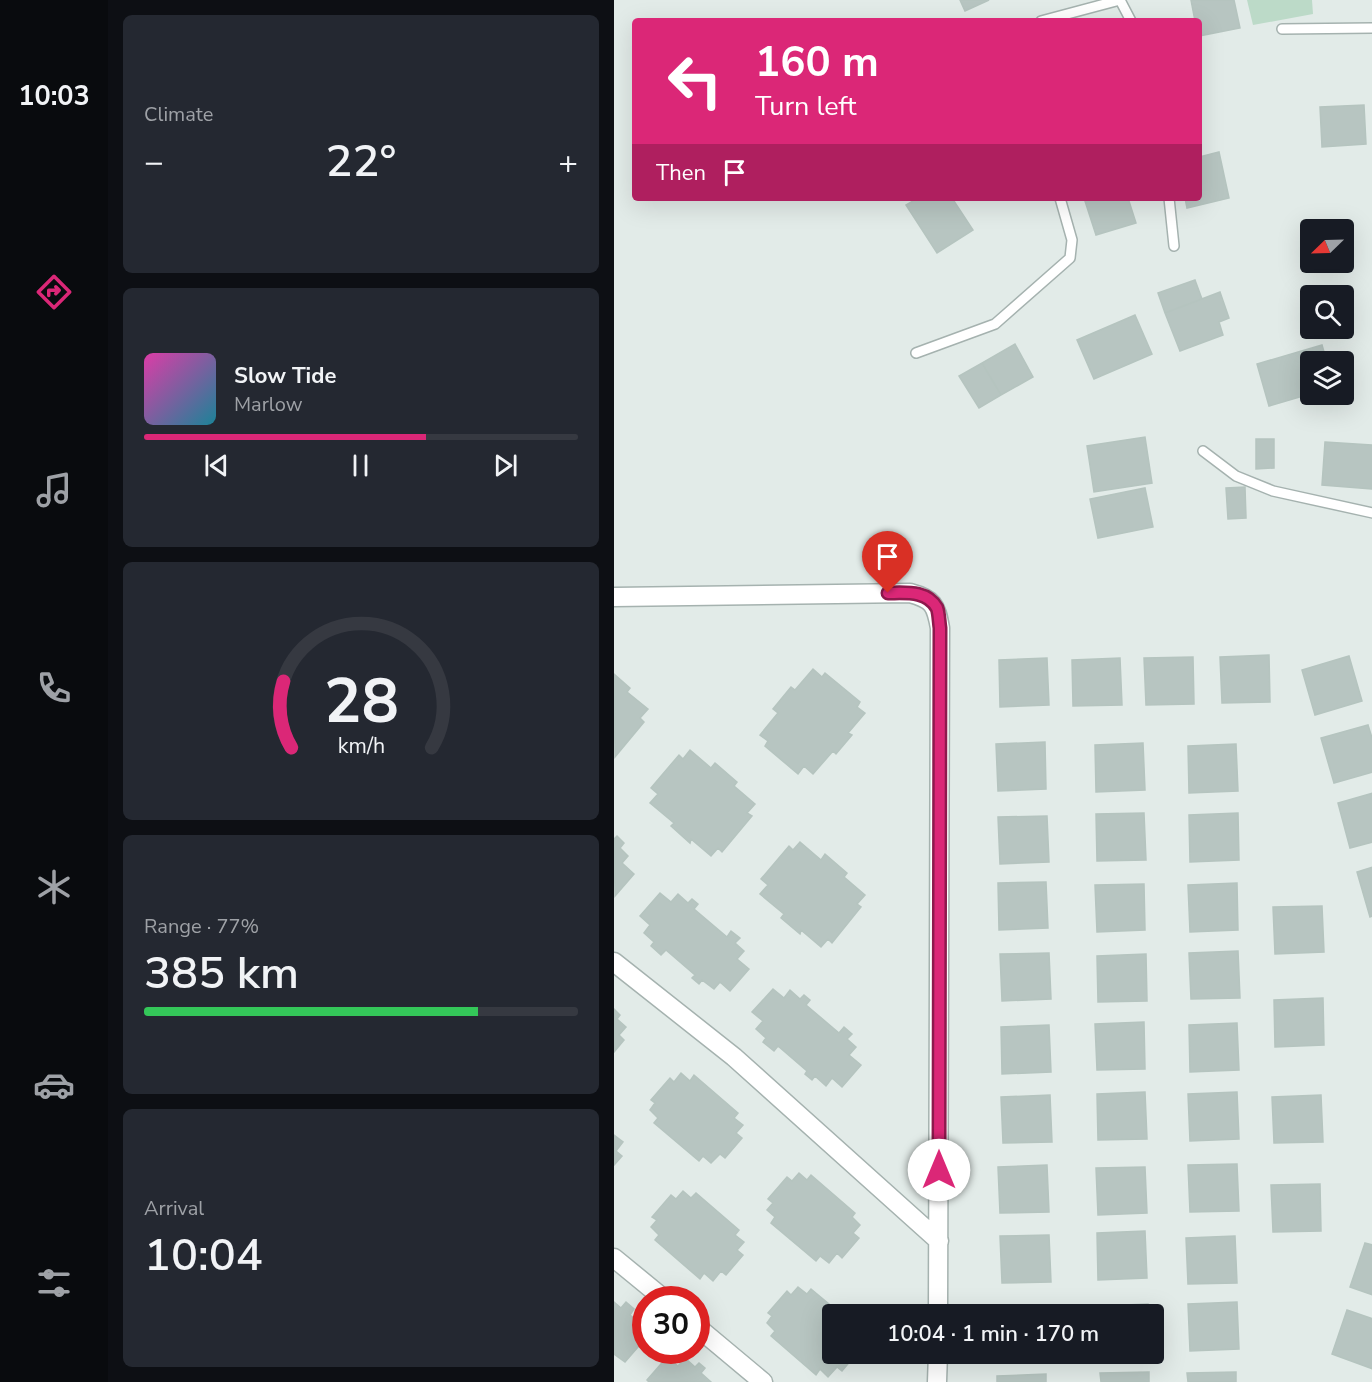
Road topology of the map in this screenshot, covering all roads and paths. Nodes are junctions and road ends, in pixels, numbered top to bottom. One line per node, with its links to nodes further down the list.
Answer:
1 (1120, 0): 2 (lane); 3 (lane); 4 (lane)
2 (1052, 18)
3 (1122, 18)
4 (1129, 18)
5 (1373, 28): 6 (lane)
6 (1282, 29)
7 (1061, 201): 10 (lane)
8 (1169, 201): 9 (lane)
9 (1174, 246)
10 (916, 352)
11 (1203, 451): 12 (lane)
12 (1373, 513)
13 (614, 597): 15 (street)
14 (614, 962): 15 (street)
15 (939, 1241): 18 (street)
16 (614, 1258): 17 (street)
17 (648, 1286)
18 (938, 1304)
19 (710, 1338): 21 (street)
20 (938, 1364): 22 (street)
21 (763, 1382)
22 (937, 1382)

